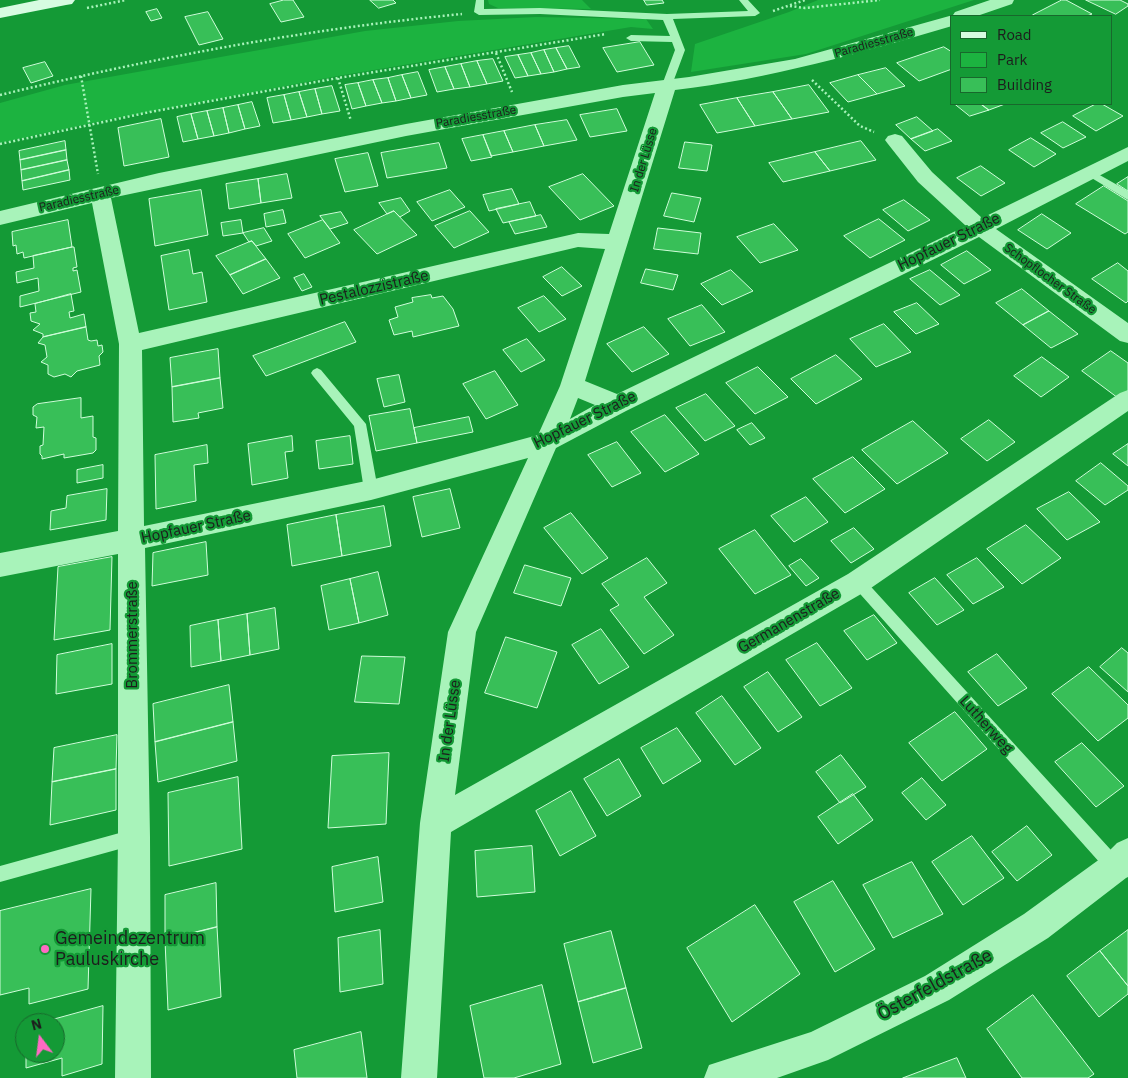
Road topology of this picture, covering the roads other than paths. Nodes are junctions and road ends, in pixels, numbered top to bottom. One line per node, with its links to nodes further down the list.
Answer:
1 (66, 0): 5 (street)
2 (480, 0): 7 (lane)
3 (743, 0): 7 (lane)
4 (1006, 0): 6 (street)
5 (0, 13)
6 (964, 15)
7 (668, 17): 10 (lane, In der Lüsse)
8 (950, 21): 11 (street, Paradiesstraße)
9 (631, 38): 10 (lane)
10 (675, 39): 11 (lane, In der Lüsse)
11 (667, 85): 15 (street, Paradiesstraße); 19 (street, In der Lüsse)
12 (895, 140): 18 (street, Schopflocher Straße)
13 (1128, 153): 14 (street, Hopfauer Straße)
14 (1089, 172): 16 (lane); 18 (street, Hopfauer Straße)
15 (100, 194): 17 (street, Paradiesstraße); 21 (street, Brommerstraße)
16 (1128, 196)
17 (0, 218)
18 (980, 228): 20 (street, Schopflocher Straße); 25 (street, Hopfauer Straße)
19 (619, 242): 21 (street, Pestalozzistraße); 23 (street, In der Lüsse)
20 (1128, 335)
21 (130, 344): 28 (street, Brommerstraße)
22 (317, 373): 27 (lane)
23 (572, 386): 25 (street); 26 (street, In der Lüsse)
24 (1128, 399): 30 (street, Germanenstraße)
25 (618, 404): 26 (street, Hopfauer Straße)
26 (546, 443): 27 (street, Hopfauer Straße); 31 (street, In der Lüsse)
27 (371, 490): 28 (street, Hopfauer Straße)
28 (132, 540): 29 (street, Hopfauer Straße); 32 (street, Brommerstraße)
29 (0, 565)
30 (858, 582): 31 (street, Germanenstraße); 33 (lane, Lutherweg)
31 (436, 823): 36 (street, In der Lüsse)
32 (134, 837): 34 (lane); 35 (street, Brommerstraße)
33 (1121, 861): 37 (street, Österfeldstraße)
34 (0, 874)
35 (134, 1078)
36 (418, 1078)
37 (722, 1078)

